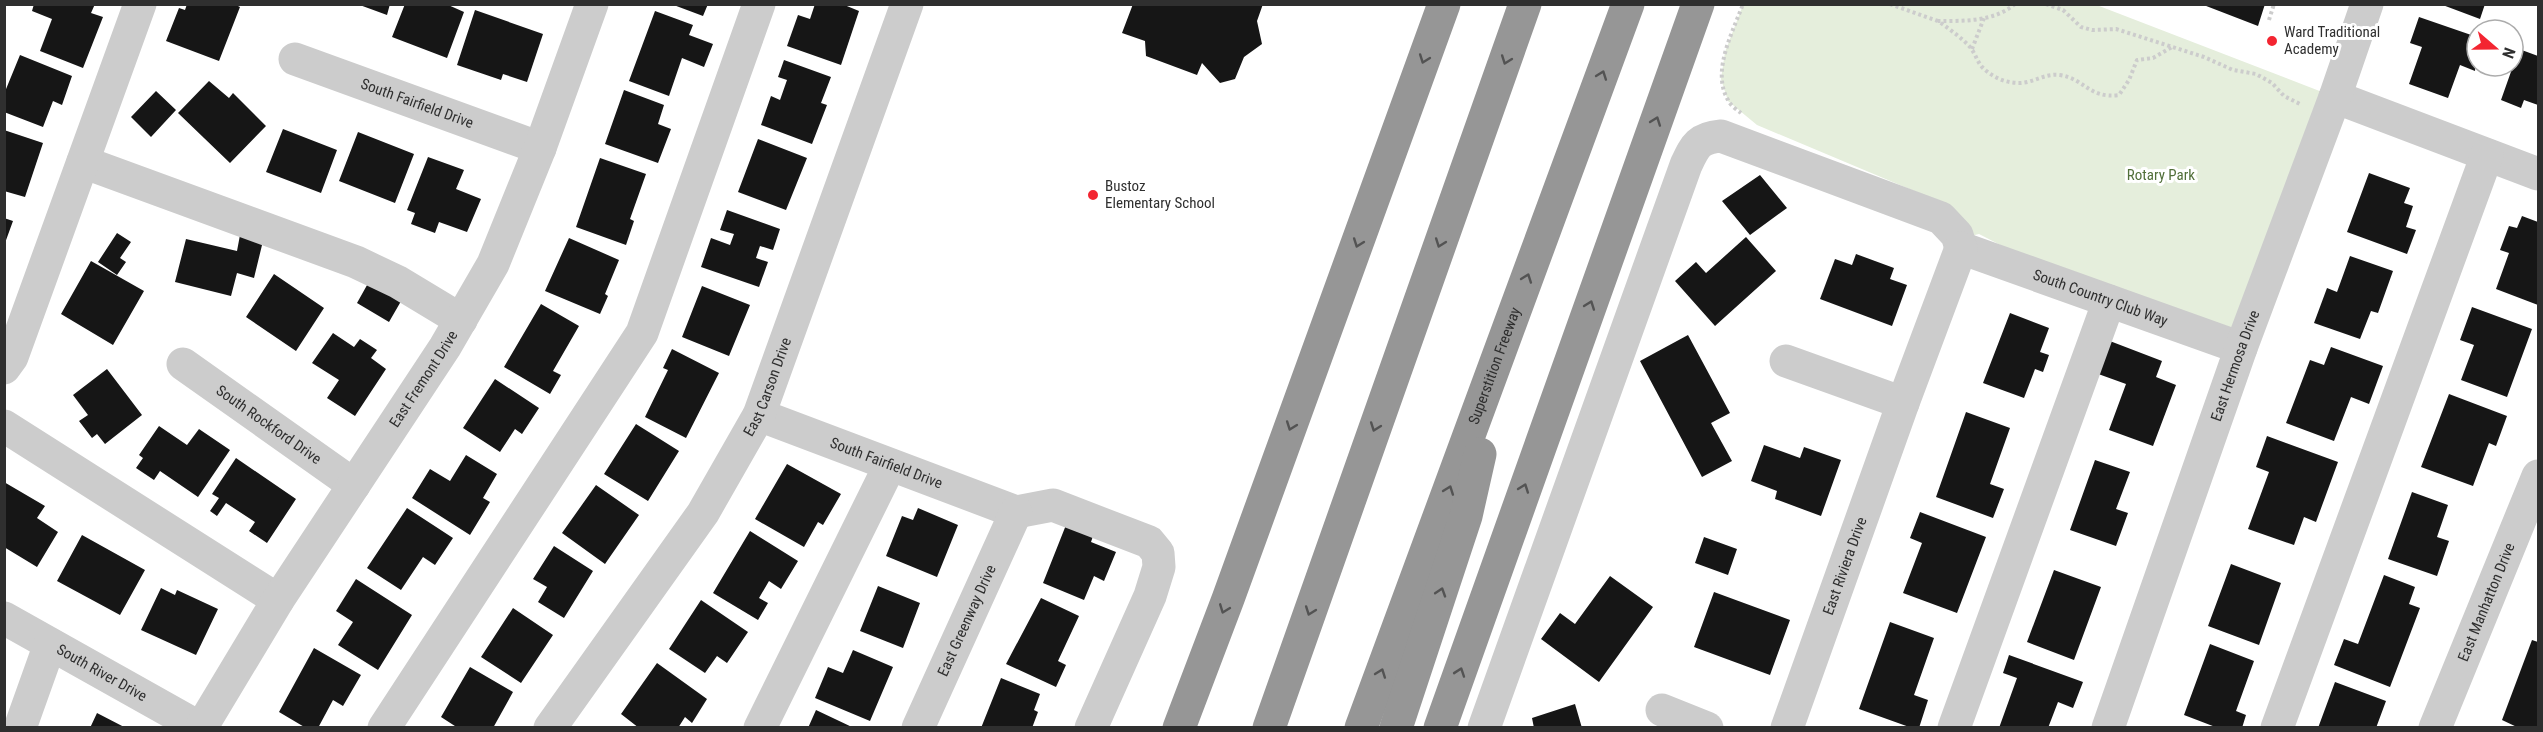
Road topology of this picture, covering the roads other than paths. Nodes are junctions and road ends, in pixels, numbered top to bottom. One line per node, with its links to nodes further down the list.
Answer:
1 (140, 4): 14 (street)
2 (592, 4): 12 (street, East Fremont Drive)
3 (759, 4): 38 (street)
4 (907, 4): 25 (street, East Carson Drive)
5 (1444, 4): 43 (highway, one-way to 43)
6 (1525, 4): 35 (highway, one-way to 35)
7 (1628, 4): 19 (highway, Superstition Freeway, one-way to 7)
8 (1698, 4): 46 (highway, one-way to 8)
9 (2367, 4): 11 (street, East Hermosa Drive)
10 (295, 59): 12 (street, South Fairfield Drive)
11 (2335, 97): 13 (street); 20 (street, East Hermosa Drive)
12 (540, 148): 18 (street, East Fremont Drive)
13 (2487, 155): 15 (street); 52 (street)
14 (83, 162): 18 (street); 23 (street)
15 (2538, 174)
16 (1961, 248): 17 (street, South Country Club Way); 24 (street, East Riviera Drive); 47 (street)
17 (2109, 301): 20 (street, South Country Club Way); 50 (street)
18 (461, 320): 29 (street, East Fremont Drive)
19 (1507, 333): 44 (highway, Superstition Freeway, one-way to 19); 45 (highway, one-way to 19)
20 (2241, 348): 51 (street, East Hermosa Drive)
21 (1786, 361): 24 (street)
22 (183, 364): 29 (street, South Rockford Drive)
23 (4, 368)
24 (1903, 403): 49 (street, East Riviera Drive)
25 (759, 415): 27 (street, South Fairfield Drive); 39 (street, East Carson Drive)
26 (4, 426): 31 (street)
27 (891, 465): 30 (street, South Fairfield Drive); 40 (street)
28 (2538, 476): 53 (street, East Manhatton Drive)
29 (354, 485): 31 (street, East Fremont Drive)
30 (1016, 512): 41 (street, East Greenway Drive); 42 (street)
31 (278, 600): 37 (street, East Fremont Drive)
32 (4, 618): 33 (street, South River Drive)
33 (50, 644): 36 (street); 37 (street, South River Drive)
34 (1662, 710): 48 (street)
35 (1269, 726)
36 (20, 728)
37 (200, 728)
38 (384, 728)
39 (550, 728)
40 (760, 728)
41 (918, 728)
42 (1091, 728)
43 (1179, 728)
44 (1361, 728)
45 (1396, 728)
46 (1440, 728)
47 (1484, 728)
48 (1707, 728)
49 (1787, 728)
50 (1954, 728)
51 (2108, 728)
52 (2277, 728)
53 (2435, 728)

